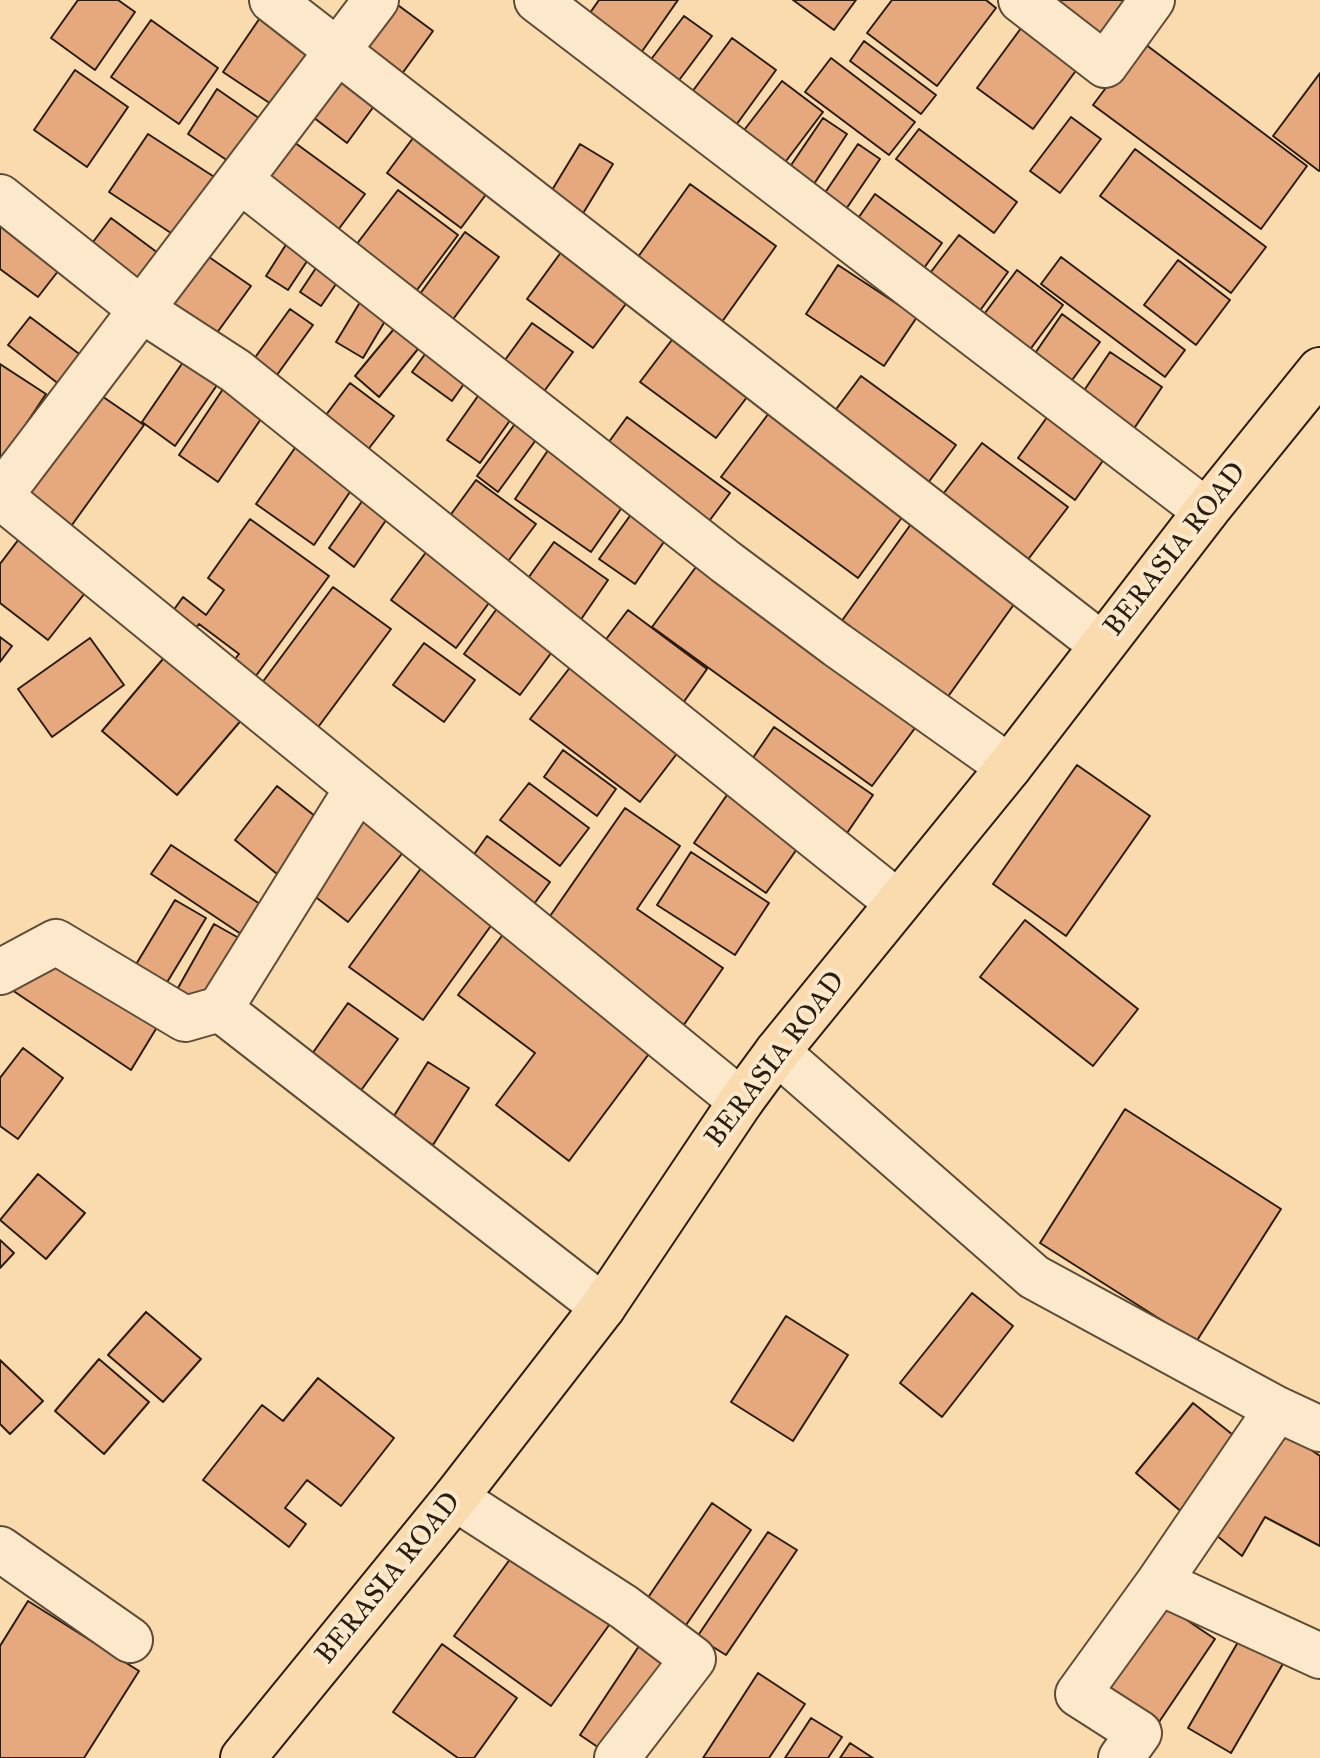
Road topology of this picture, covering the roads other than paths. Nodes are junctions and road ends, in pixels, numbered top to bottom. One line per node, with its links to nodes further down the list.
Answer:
1 (272, 0): 6 (street)
2 (376, 0): 6 (street)
3 (537, 0): 12 (street)
4 (1021, 0): 5 (street)
5 (1152, 0)
6 (336, 50): 7 (street); 13 (street)
7 (240, 180): 9 (street); 14 (street)
8 (0, 197): 9 (street)
9 (142, 310): 11 (street); 16 (street)
10 (1320, 370): 12 (main road, BERASIA ROAD)
11 (0, 496): 15 (street)
12 (1206, 511): 13 (main road, BERASIA ROAD)
13 (1102, 645): 14 (main road, BERASIA ROAD)
14 (1009, 767): 16 (main road, BERASIA ROAD)
15 (357, 789): 18 (street); 20 (street)
16 (898, 903): 19 (main road, BERASIA ROAD)
17 (0, 972): 18 (street)
18 (220, 1009): 21 (street)
19 (777, 1052): 20 (main road, BERASIA ROAD); 22 (street)
20 (741, 1101): 21 (main road, BERASIA ROAD)
21 (603, 1307): 24 (main road, BERASIA ROAD)
22 (1277, 1409): 23 (street); 26 (street)
23 (1320, 1429)
24 (455, 1498): 29 (main road, BERASIA ROAD); 30 (street)
25 (0, 1549): 27 (street)
26 (1159, 1582): 28 (street); 31 (street)
27 (130, 1640)
28 (1320, 1656)
29 (243, 1758)
30 (617, 1758)
31 (1121, 1758)

